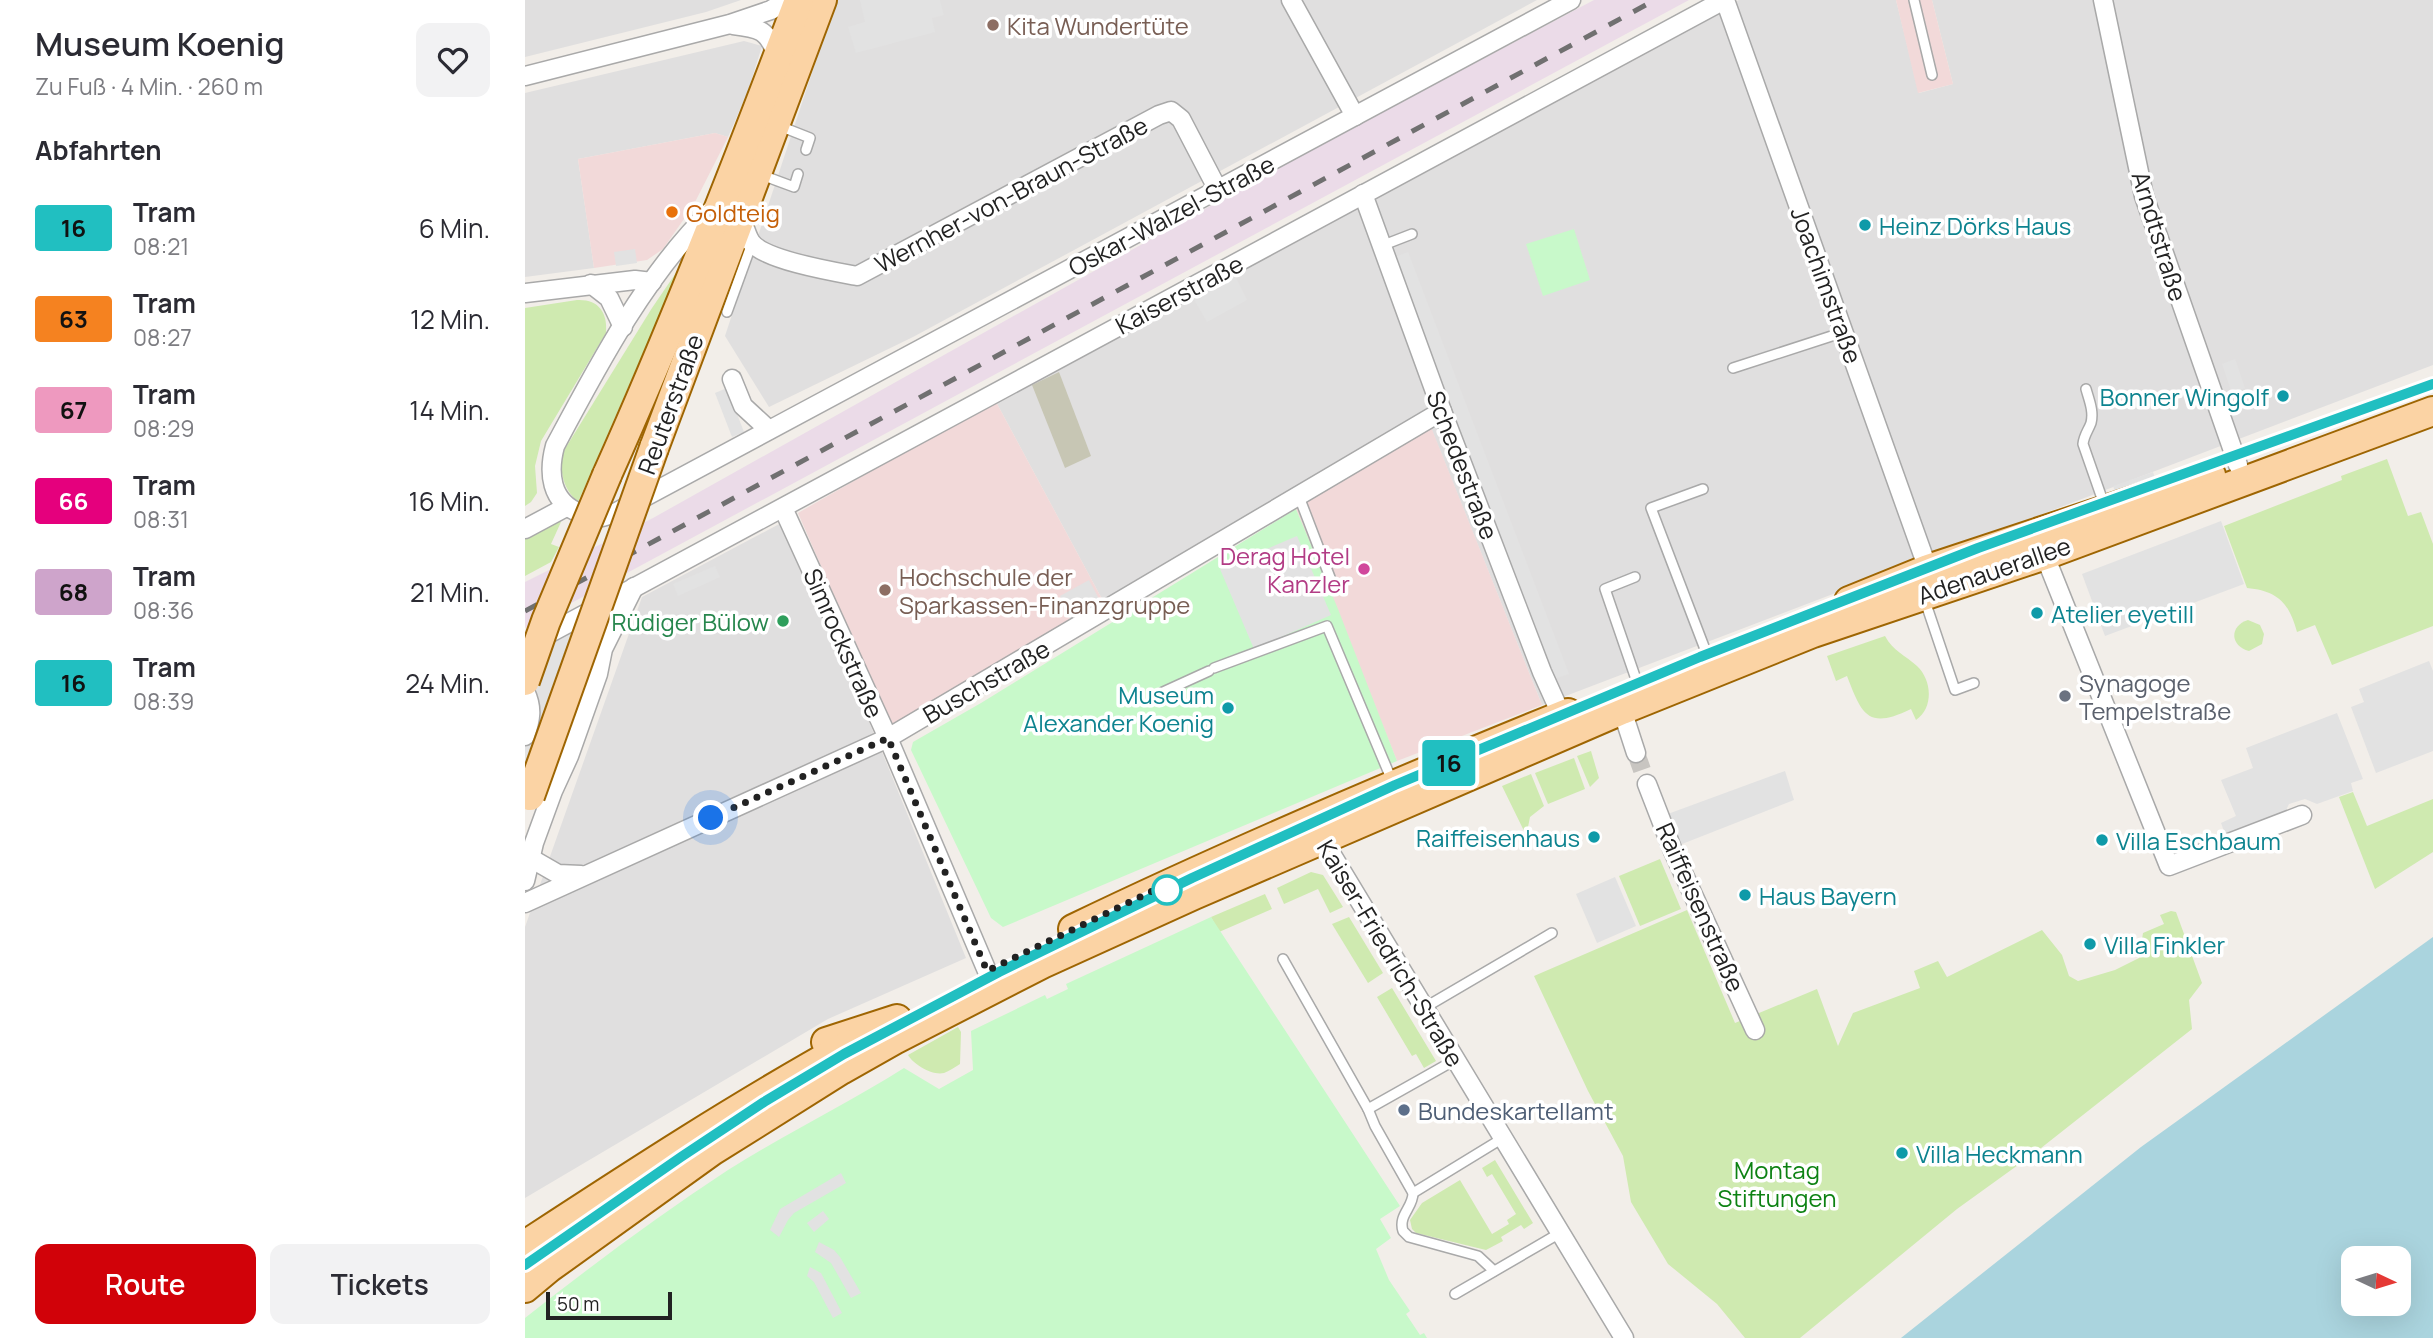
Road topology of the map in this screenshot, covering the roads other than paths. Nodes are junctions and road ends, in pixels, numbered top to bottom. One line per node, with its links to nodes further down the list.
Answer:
1 (821, 0): 12 (main road, Reuterstraße)
2 (1291, 0): 13 (street)
3 (1571, 0): 13 (street, Oskar-Walzel-Straße)
4 (1914, 0): 10 (lane)
5 (2103, 0): 37 (street, Arndtstraße)
6 (1721, 2): 19 (street, Kaiserstraße); 29 (street, Joachimstraße)
7 (786, 9): 8 (street); 9 (main road, Reuterstraße); 12 (main road)
8 (730, 24): 9 (street); 11 (street)
9 (778, 56): 20 (main road, Reuterstraße)
10 (1932, 75)
11 (525, 76)
12 (791, 85): 14 (main road, Reuterstraße)
13 (1355, 116): 18 (street, Oskar-Walzel-Straße)
14 (776, 125): 15 (lane); 16 (main road, Reuterstraße)
15 (806, 149)
16 (758, 173): 17 (lane); 20 (main road, Reuterstraße)
17 (798, 174)
18 (1218, 190): 22 (street, Wernher-von-Braun-Straße); 36 (street, Oskar-Walzel-Straße)
19 (1357, 197): 23 (street, Schedestraße); 42 (street, Kaiserstraße)
20 (732, 207): 22 (street); 24 (street); 55 (main road, Reuterstraße, bridge); 66 (main road, Reuterstraße, bridge)
21 (1412, 234): 23 (lane)
22 (752, 243): 27 (lane)
23 (1381, 246): 34 (street, Schedestraße)
24 (652, 282): 25 (street); 28 (street)
25 (591, 284): 26 (street); 28 (street)
26 (525, 293)
27 (727, 312)
28 (623, 327): 40 (street)
29 (1844, 332): 30 (lane); 47 (street, Joachimstraße)
30 (1733, 368)
31 (732, 379): 36 (street)
32 (2085, 389): 41 (lane)
33 (2433, 392): 37 (main road, Adenauerallee)
34 (1442, 411): 39 (street, Buschstraße); 58 (street, Schedestraße)
35 (2433, 411): 44 (main road, Adenauerallee)
36 (769, 430): 40 (street, Oskar-Walzel-Straße)
37 (2238, 466): 41 (main road, Adenauerallee)
38 (1703, 489): 52 (lane)
39 (1298, 494): 46 (lane); 61 (street, Buschstraße)
40 (566, 507): 43 (street)
41 (2106, 509): 44 (main road, Adenauerallee)
42 (778, 511): 48 (street, Kaiserstraße); 61 (street, Simrockstraße)
43 (525, 529)
44 (2041, 543): 47 (main road, Adenauerallee); 67 (street)
45 (1635, 577): 54 (lane)
46 (1331, 580)
47 (1925, 582): 52 (main road, Adenauerallee); 53 (lane); 57 (main road, Adenauerallee)
48 (634, 587): 49 (street, Kaiserstraße); 51 (street)
49 (582, 616): 50 (street, Kaiserstraße); 51 (street)
50 (525, 647)
51 (603, 649): 69 (street)
52 (1708, 657): 54 (main road, Adenauerallee)
53 (1974, 683)
54 (1638, 685): 58 (main road, Adenauerallee)
55 (525, 690): 59 (street)
56 (1163, 692): 65 (lane)
57 (1622, 710): 58 (main road, Adenauerallee); 62 (street)
58 (1565, 724): 60 (main road, Adenauerallee); 63 (main road, Adenauerallee)
59 (525, 736)
60 (1509, 737): 63 (lane); 65 (main road, Adenauerallee)
61 (888, 738): 70 (street, Buschstraße); 75 (street, Simrockstraße)
62 (1636, 753)
63 (1473, 774): 68 (main road, Adenauerallee)
64 (1647, 784): 78 (street, Raiffeisenstraße)
65 (1394, 785): 68 (main road, Adenauerallee)
66 (527, 803)
67 (2302, 815)
68 (1316, 829): 75 (main road, Adenauerallee); 76 (street, Kaiser-Friedrich-Straße); 87 (main road, Adenauerallee)
69 (532, 859): 70 (street); 71 (street)
70 (585, 875): 72 (street, Buschstraße)
71 (525, 881)
72 (525, 903)
73 (1552, 933): 76 (lane)
74 (1283, 958): 80 (lane)
75 (987, 971): 77 (main road, Adenauerallee)
76 (1424, 1008): 79 (street, Kaiser-Friedrich-Straße)
77 (897, 1019): 83 (main road); 85 (main road, Adenauerallee)
78 (1755, 1030)
79 (1455, 1060): 80 (lane); 81 (street, Kaiser-Friedrich-Straße)
80 (1368, 1109): 82 (lane)
81 (1503, 1138): 82 (lane); 84 (street, Kaiser-Friedrich-Straße)
82 (1413, 1193): 86 (lane)
83 (525, 1222)
84 (1560, 1233): 86 (lane); 89 (street, Kaiser-Friedrich-Straße)
85 (525, 1245)
86 (1495, 1271): 88 (lane)
87 (525, 1288)
88 (1455, 1294)
89 (1624, 1338)

